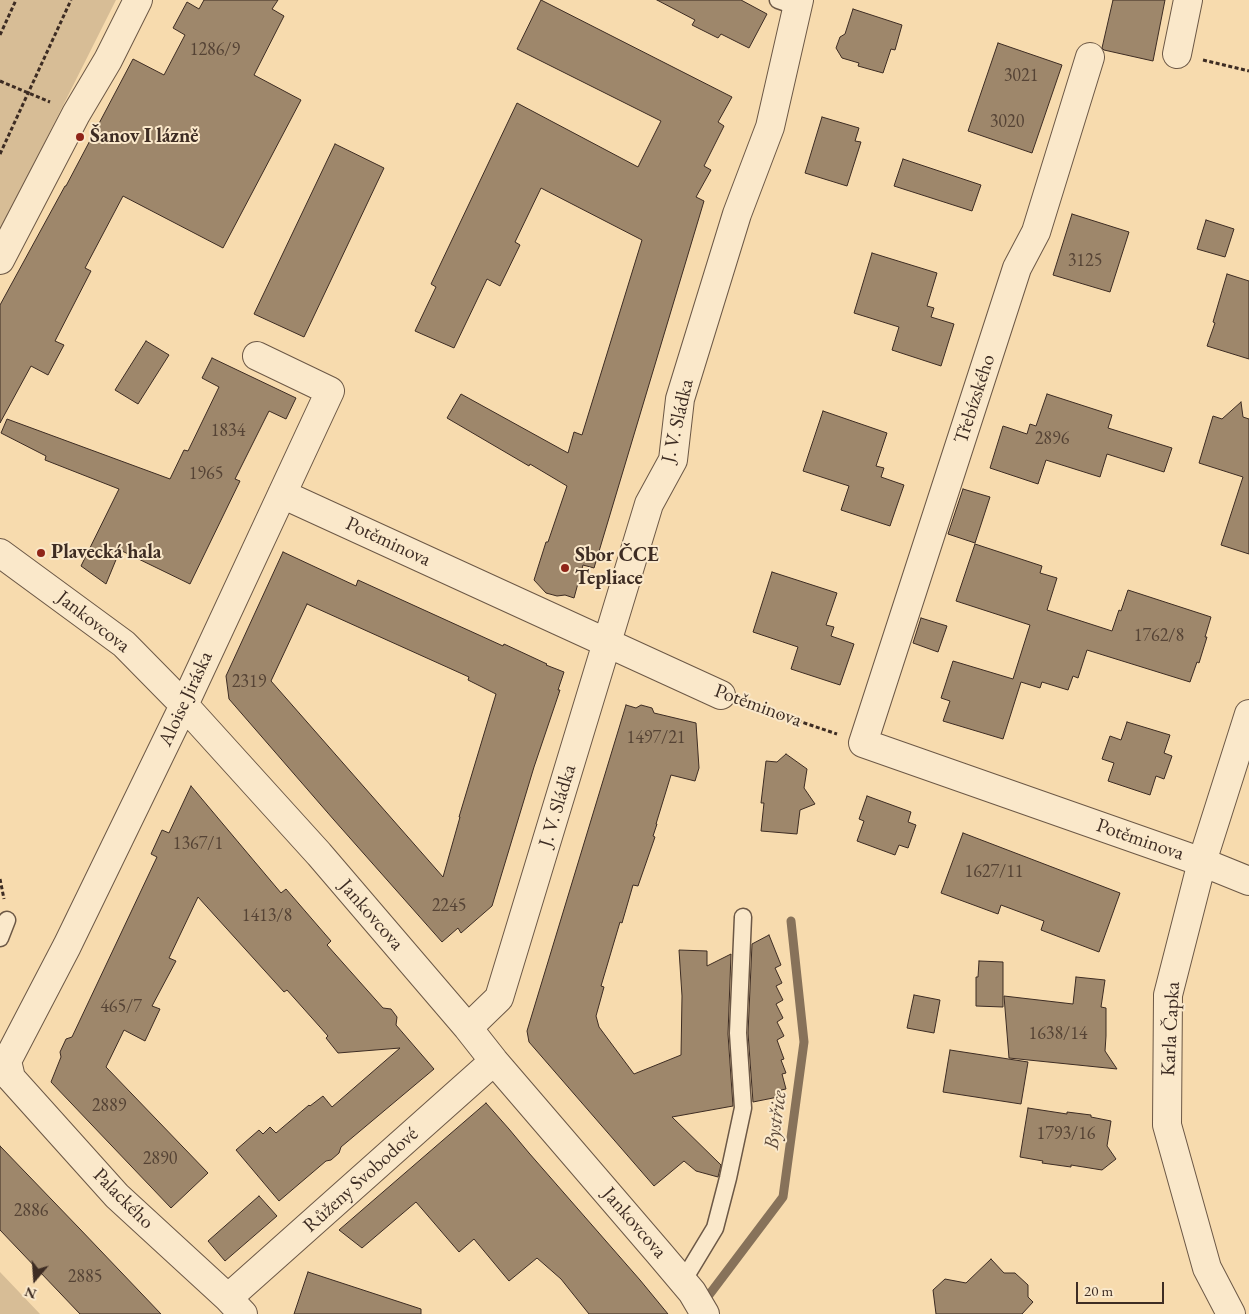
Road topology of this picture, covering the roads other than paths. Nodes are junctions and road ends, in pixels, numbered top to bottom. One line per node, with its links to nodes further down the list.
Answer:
1 (138, 0): 6 (street)
2 (1188, 0): 4 (street)
3 (792, 2): 10 (street, J. V. Sládka)
4 (1177, 54)
5 (1090, 57): 14 (street, Třebízského)
6 (0, 260)
7 (257, 356): 8 (street, Aloise Jiráska)
8 (282, 494): 10 (street, Potěminova); 12 (street, Aloise Jiráska)
9 (0, 554): 12 (street, Jankovcova)
10 (608, 643): 11 (street, Potěminova); 20 (street, J. V. Sládka)
11 (721, 695)
12 (184, 705): 20 (street, Jankovcova); 22 (street, Aloise Jiráska)
13 (1249, 714): 15 (street, Karla Čapka)
14 (863, 743): 15 (street, Potěminova)
15 (1202, 862): 16 (street, Potěminova); 26 (street, Karla Čapka)
16 (1249, 882)
17 (743, 917): 23 (lane)
18 (8, 920): 19 (lane)
19 (0, 938)
20 (468, 1028): 21 (street, Jankovcova)
21 (494, 1061): 23 (street, Jankovcova); 24 (street, Růženy Svobodové)
22 (6, 1068): 24 (street, Palackého)
23 (683, 1281): 25 (street, Jankovcova)
24 (235, 1306)
25 (705, 1314)
26 (1232, 1314)

